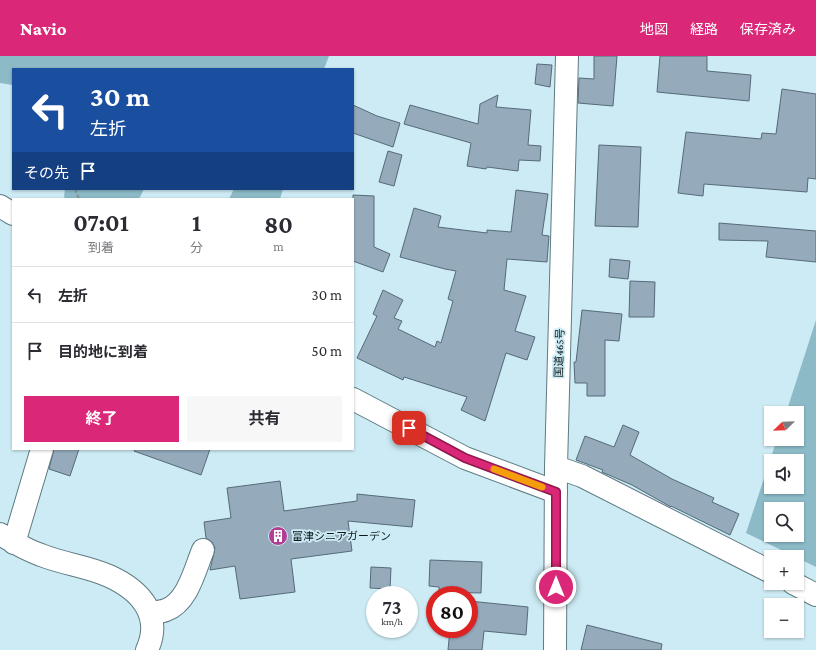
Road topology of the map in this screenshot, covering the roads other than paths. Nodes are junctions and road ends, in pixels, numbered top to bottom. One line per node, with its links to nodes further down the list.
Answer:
1 (567, 56): 6 (main road, 国道465号)
2 (0, 206): 3 (main road)
3 (12, 213)
4 (354, 400): 7 (main road)
5 (42, 450): 8 (main road)
6 (556, 467): 7 (main road, 国道465号); 10 (main road)
7 (556, 492): 15 (main road, 国道465号)
8 (7, 538): 13 (main road)
9 (203, 550): 13 (main road)
10 (764, 568)
11 (804, 589): 12 (main road)
12 (816, 595)
13 (150, 613): 14 (main road)
14 (147, 650)
15 (555, 650)

